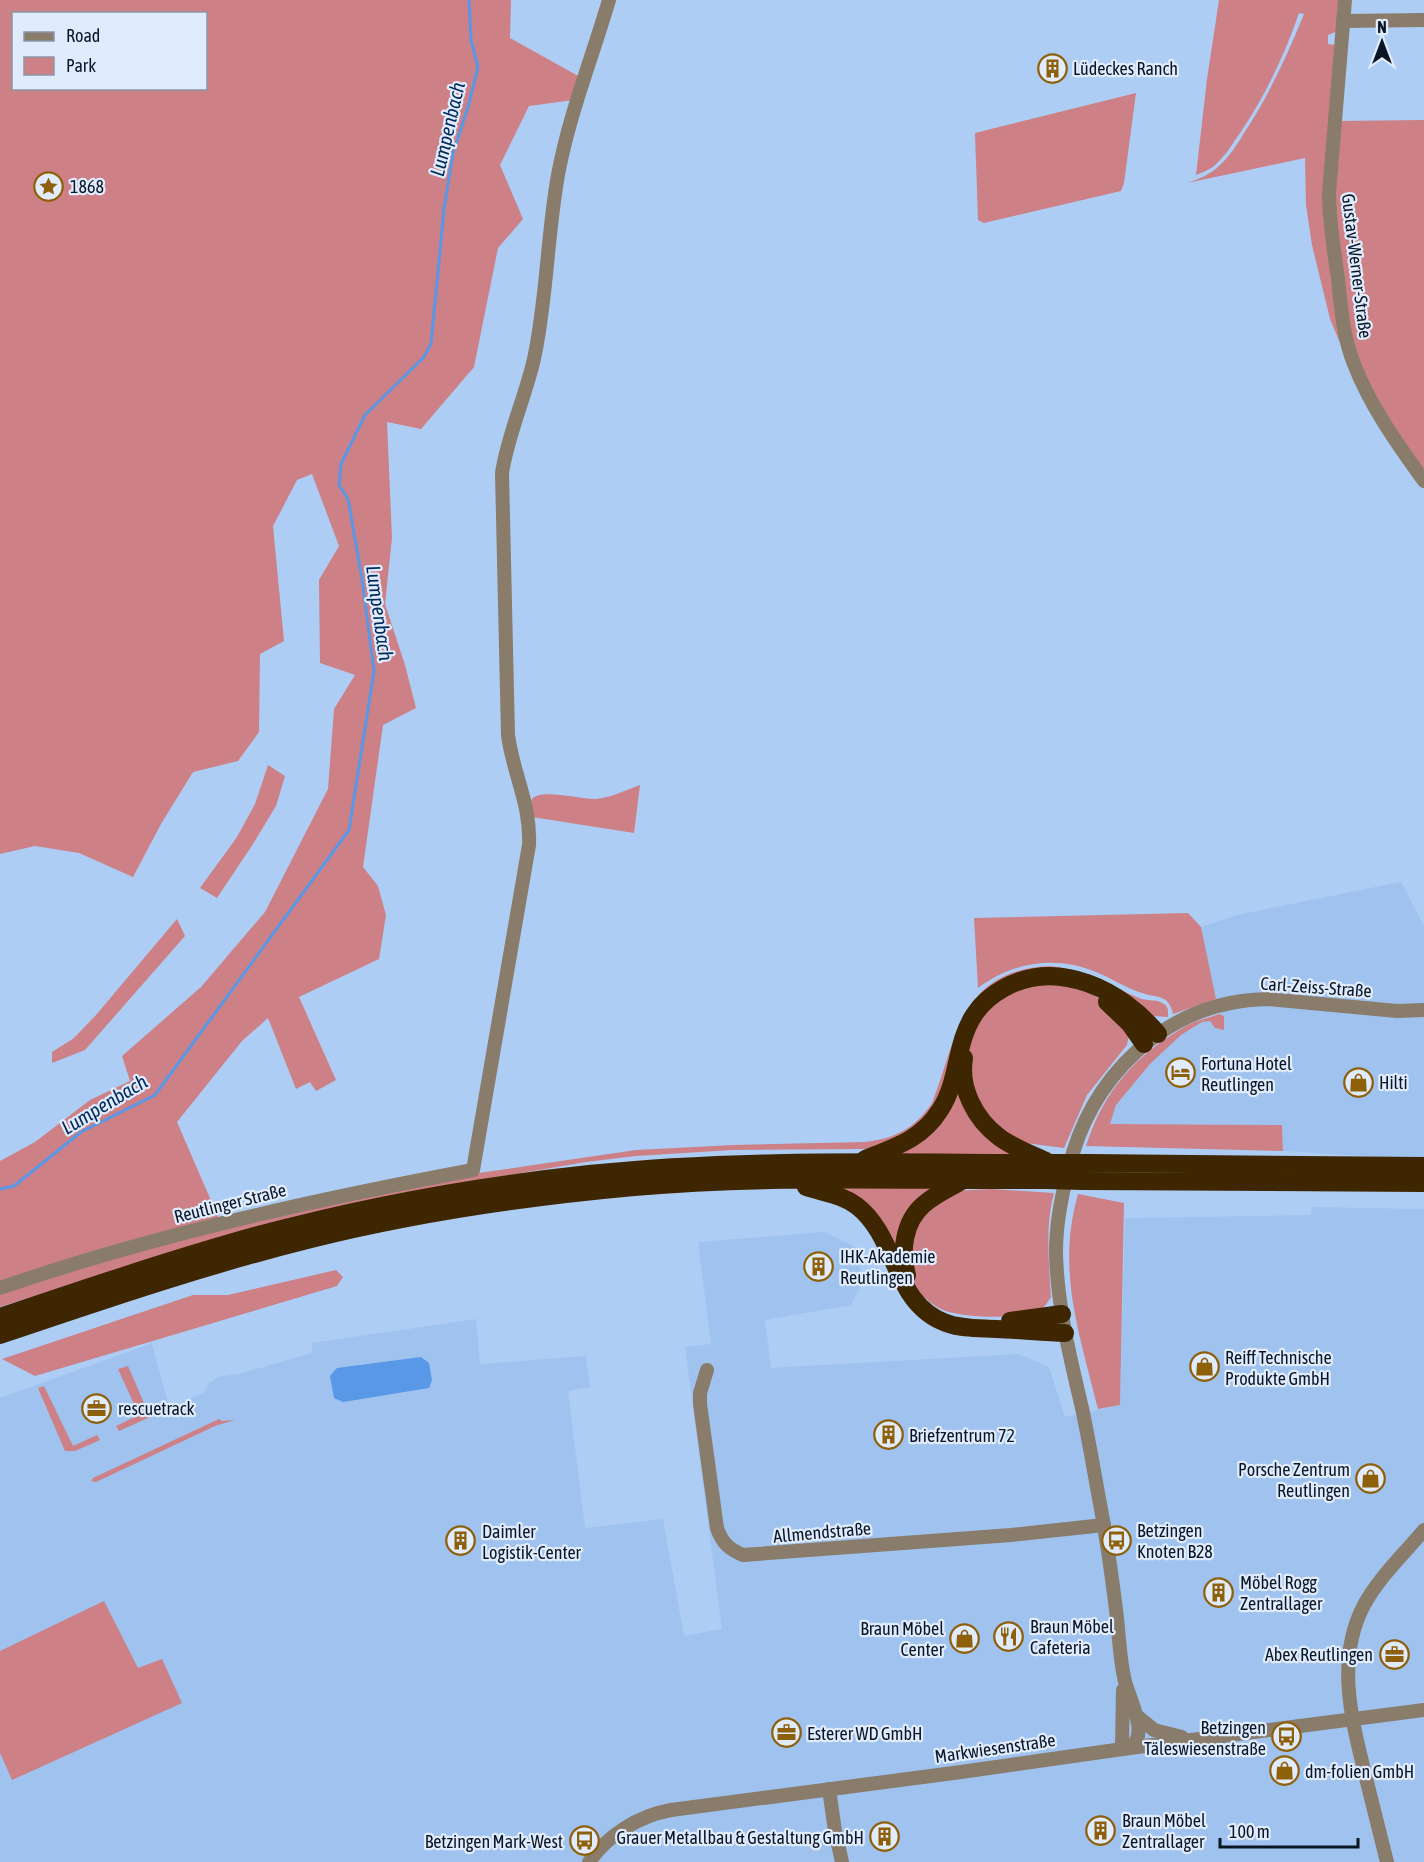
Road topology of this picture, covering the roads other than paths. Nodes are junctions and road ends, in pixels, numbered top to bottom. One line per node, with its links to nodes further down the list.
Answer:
1 (609, 0): 15 (street, Reutlinger Straße)
2 (1345, 0): 4 (street, Gustav-Werner-Straße)
3 (1424, 20): 4 (street)
4 (1343, 21): 5 (street, Gustav-Werner-Straße)
5 (1424, 481)
6 (1424, 1010): 7 (street, Carl-Zeiss-Straße)
7 (1151, 1039): 8 (highway); 10 (highway); 16 (street)
8 (855, 1162): 10 (highway); 17 (highway)
9 (1424, 1166): 11 (highway)
10 (1049, 1169): 11 (highway, bridge); 13 (highway)
11 (1084, 1172): 14 (highway)
12 (787, 1180): 13 (highway); 18 (highway); 19 (highway)
13 (964, 1180): 16 (highway)
14 (1424, 1183)
15 (0, 1288)
16 (1062, 1314): 18 (street)
17 (0, 1317)
18 (1065, 1333): 21 (street)
19 (0, 1335)
20 (707, 1370): 21 (street, Allmendstraße)
21 (1104, 1525): 23 (street)
22 (1424, 1530): 26 (street)
23 (1124, 1676): 25 (street); 28 (street)
24 (1424, 1710): 26 (street, Markwiesenstraße)
25 (1137, 1716): 27 (street); 28 (street)
26 (1352, 1719): 27 (street, Markwiesenstraße); 32 (street)
27 (1189, 1740): 28 (street, Markwiesenstraße)
28 (1126, 1749): 29 (street, Markwiesenstraße)
29 (829, 1789): 30 (street, Markwiesenstraße); 31 (street)
30 (589, 1862)
31 (842, 1862)
32 (1387, 1862)

